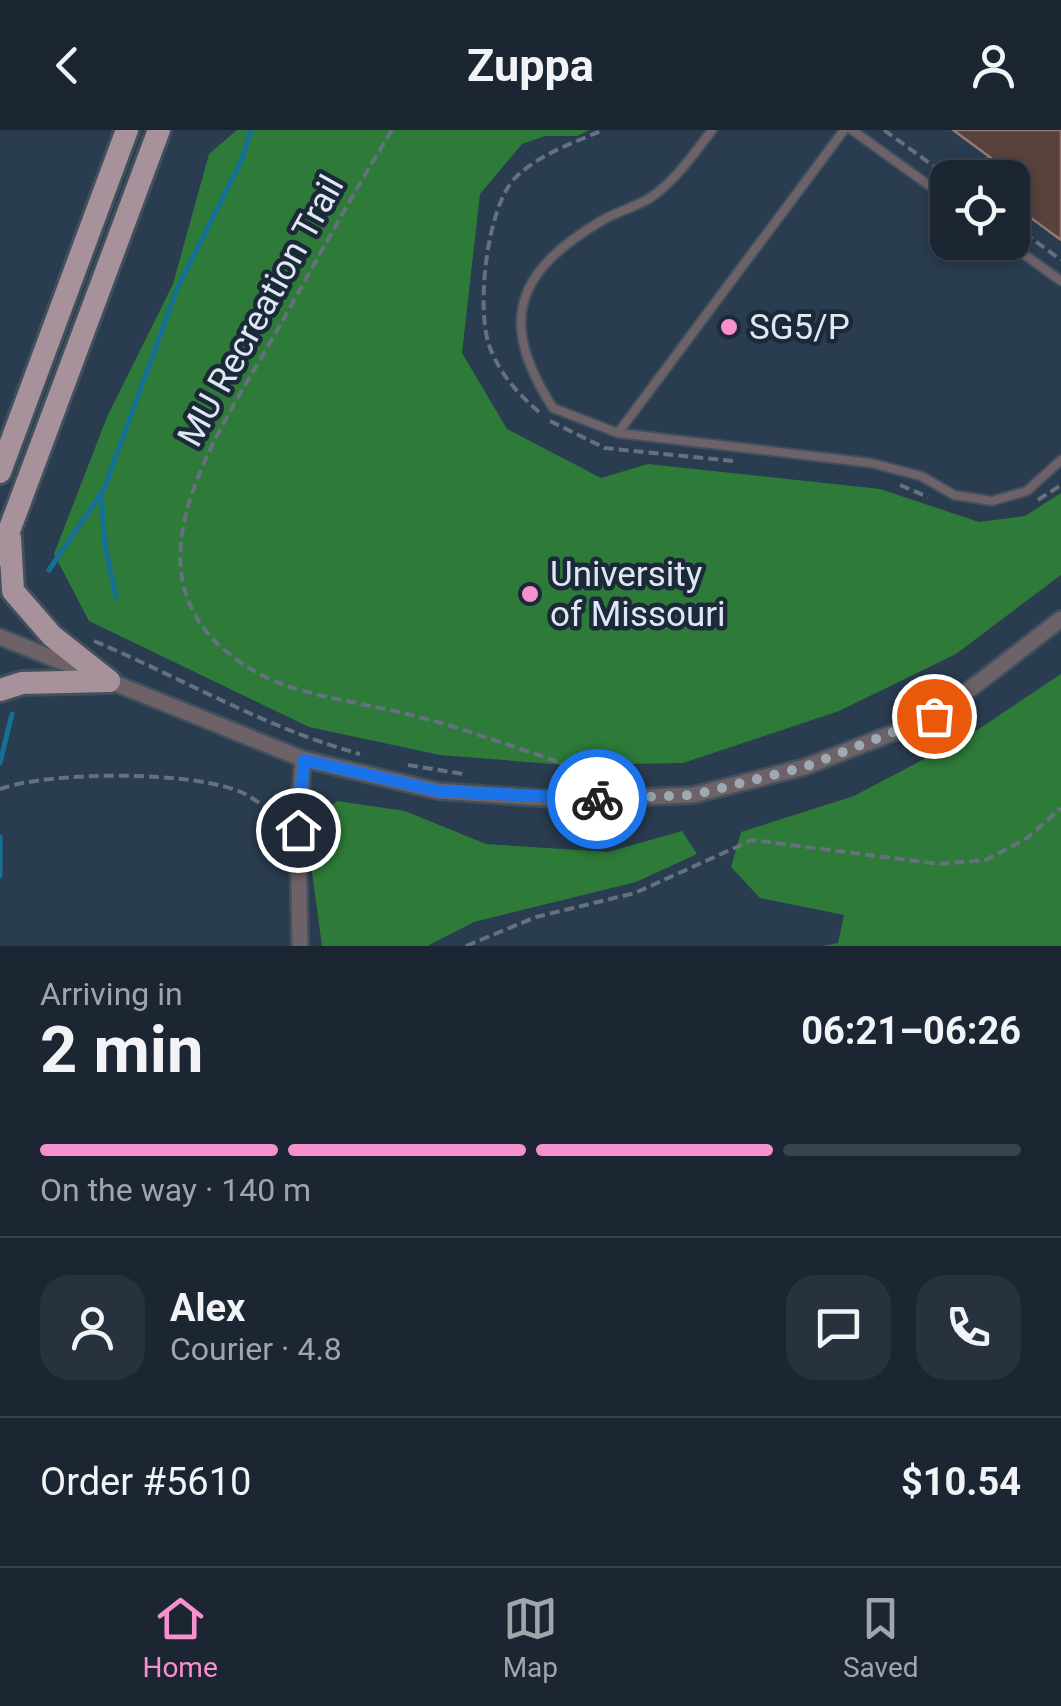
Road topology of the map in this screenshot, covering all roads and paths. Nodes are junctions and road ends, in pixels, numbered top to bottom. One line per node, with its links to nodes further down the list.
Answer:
1 (128, 130): 19 (main road)
2 (159, 130): 24 (main road)
3 (392, 130): 39 (path, MU Recreation Trail)
4 (603, 130): 18 (path)
5 (712, 130): 16 (lane)
6 (848, 130): 11 (lane); 16 (lane)
7 (884, 130): 10 (path)
8 (989, 157): 9 (path)
9 (987, 160)
10 (930, 163)
11 (930, 187)
12 (1030, 237): 14 (path)
13 (1030, 259): 15 (lane)
14 (1061, 260)
15 (1061, 282)
16 (618, 433): 17 (lane)
17 (1061, 460)
18 (743, 462)
19 (0, 472)
20 (897, 484): 22 (path)
21 (1061, 485): 23 (path)
22 (929, 498)
23 (1030, 504)
24 (11, 525): 25 (main road); 30 (main road)
25 (0, 555)
26 (1061, 619): 39 (street)
27 (81, 634): 33 (path)
28 (0, 637): 30 (street)
29 (956, 680): 32 (path)
30 (109, 682): 31 (main road); 34 (street)
31 (0, 690)
32 (894, 715)
33 (370, 756)
34 (304, 760): 39 (street); 41 (street)
35 (404, 764): 36 (path)
36 (478, 776)
37 (549, 784): 39 (path)
38 (0, 789): 41 (path)
39 (570, 791)
40 (1061, 808): 43 (path)
41 (298, 830): 42 (street)
42 (300, 946)
43 (466, 946)

